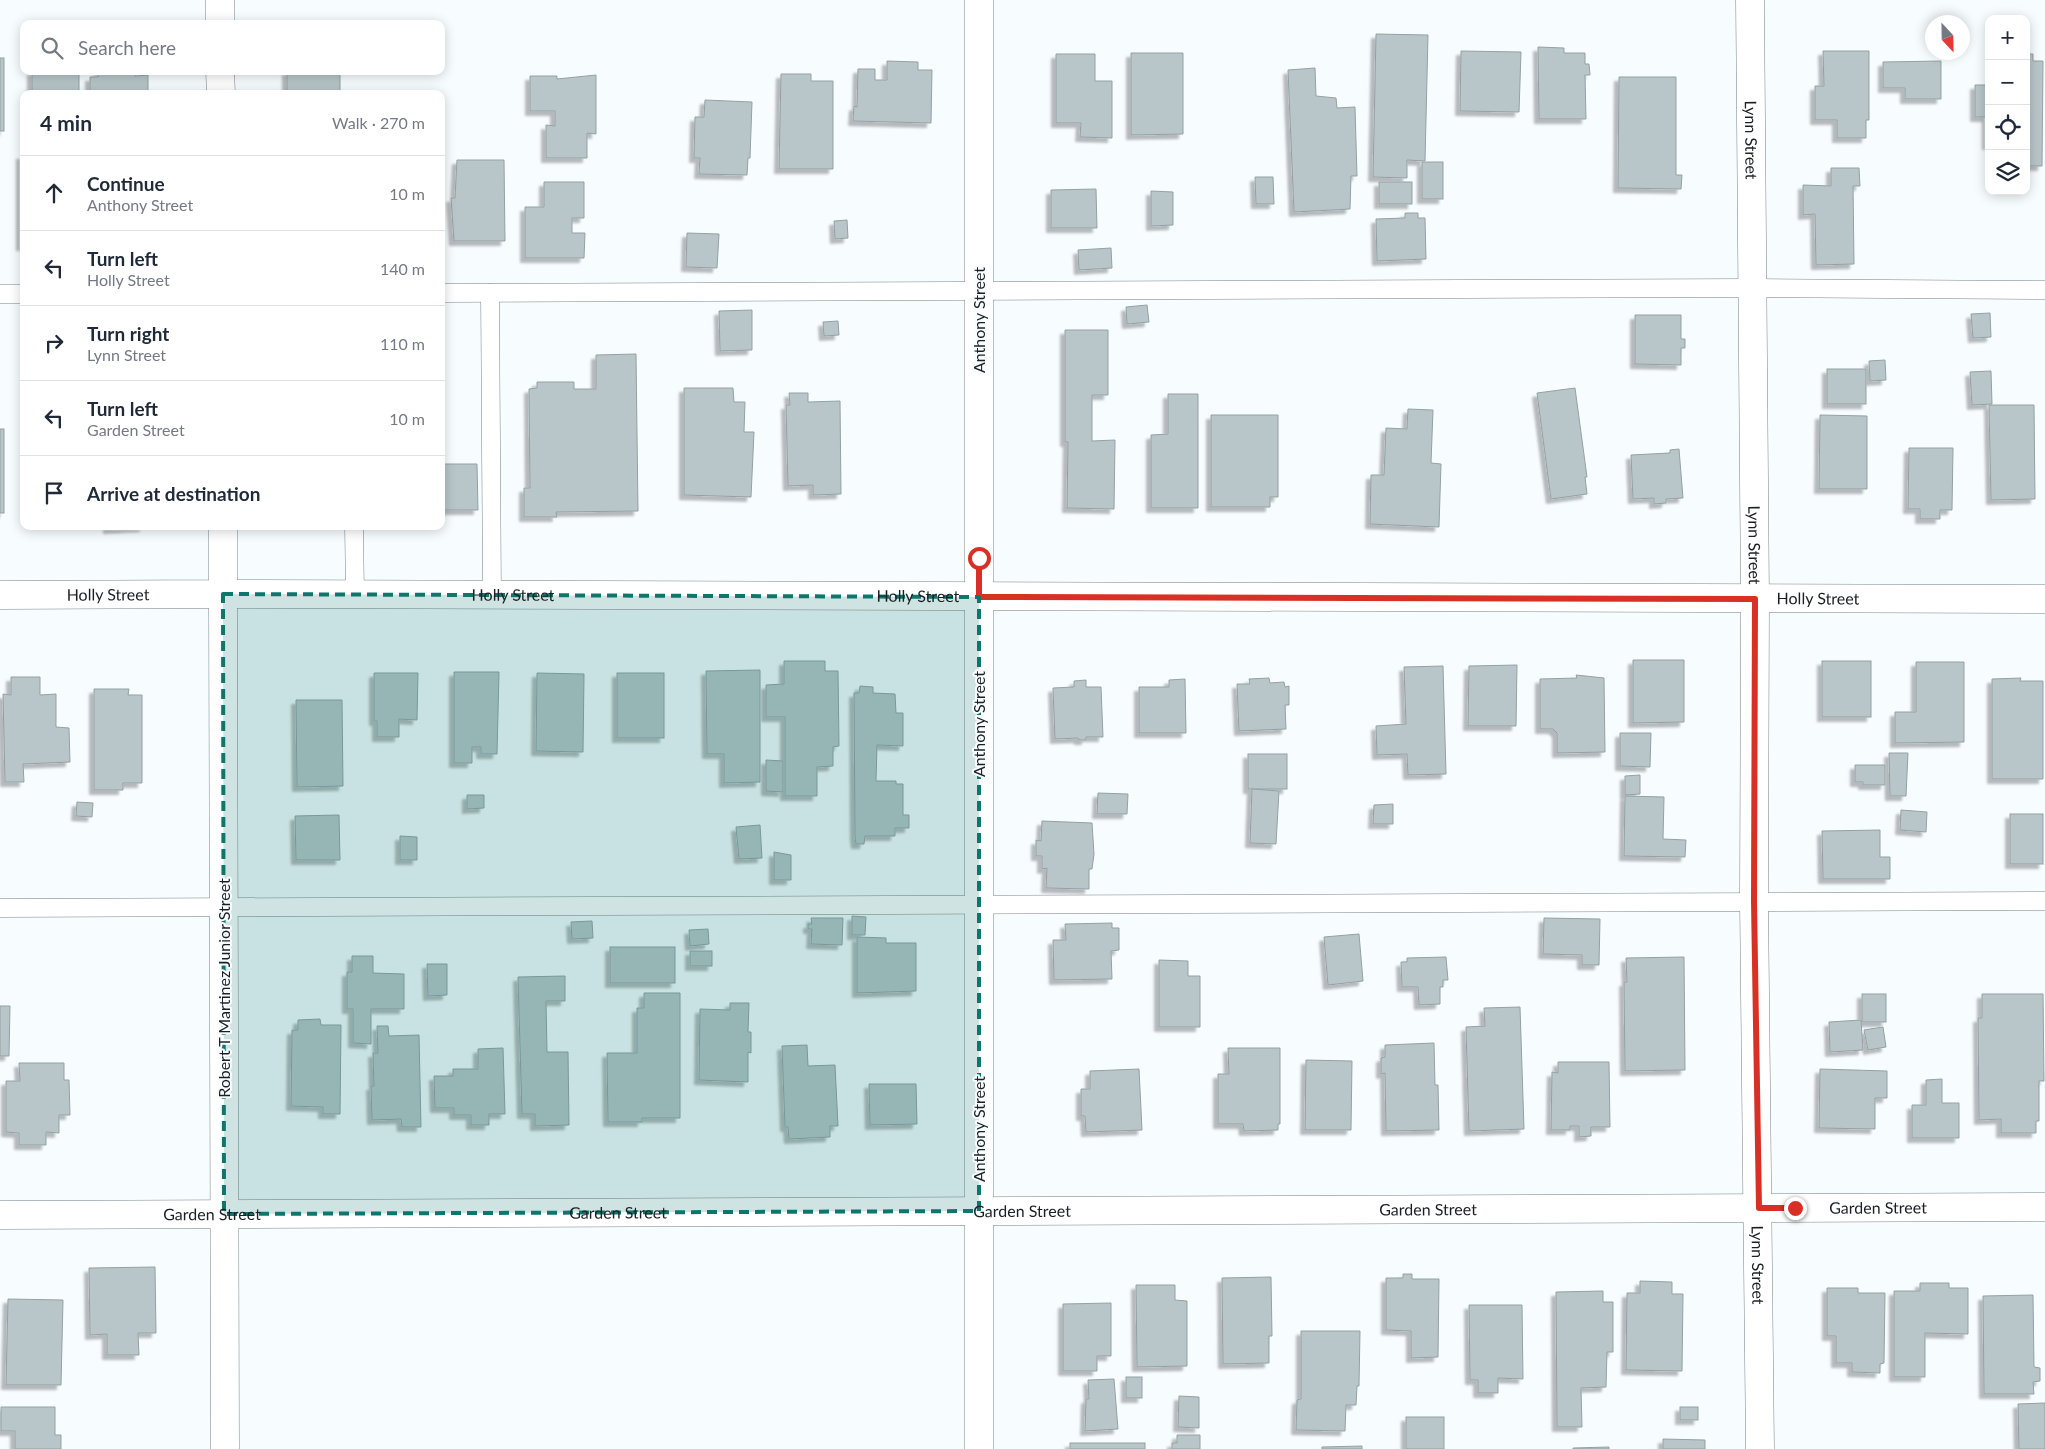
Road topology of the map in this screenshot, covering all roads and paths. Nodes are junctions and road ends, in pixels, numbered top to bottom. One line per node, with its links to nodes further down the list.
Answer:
1 (220, 0): 4 (street)
2 (980, 0): 9 (street, Anthony Street)
3 (1750, 0): 7 (street, Lynn Street)
4 (220, 20)
5 (220, 75): 6 (street)
6 (220, 90)
7 (1752, 288): 8 (lane); 9 (lane); 21 (street, Lynn Street)
8 (2045, 290)
9 (979, 291): 11 (lane); 20 (street, Anthony Street)
10 (445, 293): 11 (lane)
11 (490, 293): 19 (lane)
12 (0, 294): 13 (lane)
13 (20, 294)
14 (223, 530): 16 (street, Robert T Martinez Junior Street)
15 (354, 530): 18 (lane)
16 (223, 594): 17 (street, Holly Street); 18 (street, Holly Street); 26 (street, Robert T Martinez Junior Street)
17 (0, 595)
18 (355, 595): 19 (street, Holly Street)
19 (492, 595): 20 (street, Holly Street)
20 (979, 597): 21 (street, Holly Street); 25 (street, Anthony Street)
21 (1755, 599): 22 (street, Holly Street); 24 (street, Lynn Street)
22 (2045, 599)
23 (2045, 901): 24 (lane)
24 (1754, 902): 25 (lane); 29 (street, Lynn Street)
25 (979, 904): 26 (lane); 30 (street, Anthony Street)
26 (224, 907): 27 (lane); 31 (street, Robert T Martinez Junior Street)
27 (0, 908)
28 (2045, 1207): 29 (street, Garden Street)
29 (1759, 1208): 30 (street, Garden Street); 35 (street, Lynn Street)
30 (979, 1211): 31 (street, Garden Street); 34 (street, Anthony Street)
31 (224, 1214): 32 (street, Garden Street); 33 (street, Robert T Martinez Junior Street)
32 (0, 1215)
33 (225, 1449)
34 (979, 1449)
35 (1760, 1449)

